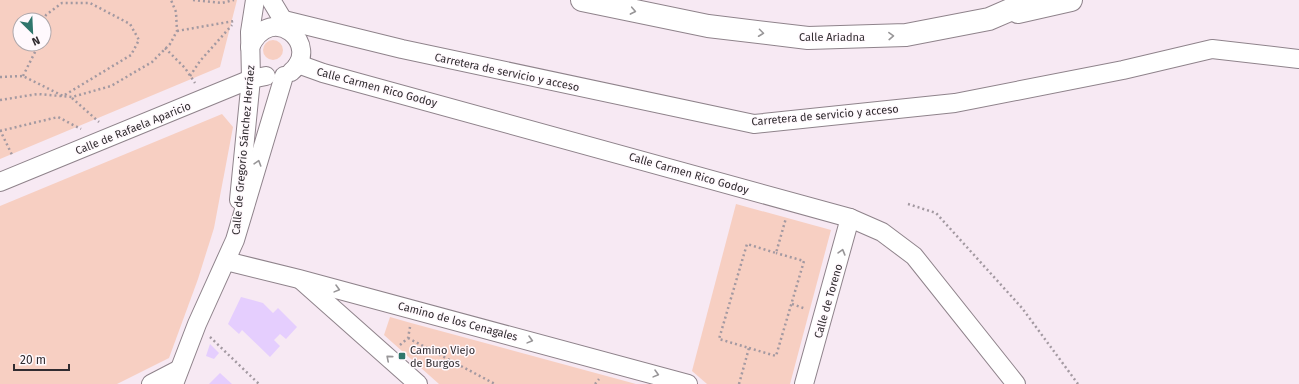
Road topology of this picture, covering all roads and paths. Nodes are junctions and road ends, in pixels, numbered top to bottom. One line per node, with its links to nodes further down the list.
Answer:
1 (171, 0): 12 (path)
2 (193, 0): 3 (path)
3 (234, 0)
4 (255, 0): 15 (street, Calle de Gregorio Sánchez Herráez)
5 (271, 0): 11 (street)
6 (582, 0): 10 (highway, Calle Ariadna, one-way to 10)
7 (1033, 0): 10 (highway, Calle Ariadna)
8 (1071, 0): 10 (highway)
9 (50, 12): 24 (path)
10 (989, 19)
11 (286, 25): 15 (street); 16 (street, Carretera de servicio y acceso); 17 (street)
12 (177, 31): 13 (path); 19 (path)
13 (165, 48): 19 (path); 25 (path)
14 (35, 52): 18 (path)
15 (251, 53): 22 (street, Calle de Gregorio Sánchez Herráez)
16 (1299, 58)
17 (298, 64): 20 (street); 32 (street, Calle Carmen Rico Godoy)
18 (23, 76): 21 (path); 24 (path)
19 (190, 76): 23 (path)
20 (284, 76): 22 (street); 35 (street, Calle de Gregorio Sánchez Herráez, one-way to 20)
21 (0, 77)
22 (258, 77): 31 (street, Calle de Rafaela Aparicio); 35 (street, Calle de Gregorio Sánchez Herráez)
23 (195, 82)
24 (63, 96): 25 (path); 26 (path)
25 (72, 97): 27 (path)
26 (0, 100)
27 (98, 122)
28 (82, 129): 29 (path)
29 (0, 130): 30 (path)
30 (13, 158)
31 (0, 182)
32 (791, 202): 34 (street, Calle Carmen Rico Godoy); 36 (path)
33 (908, 204): 53 (path)
34 (850, 218): 51 (street, Calle de Toreno, one-way to 34); 52 (street, Calle Carmen Rico Godoy)
35 (235, 240): 37 (street, Calle de Gregorio Sánchez Herráez)
36 (776, 253): 43 (path); 43 (path)
37 (226, 261): 38 (street, Camino de los Cenagales); 44 (street, Calle de Gregorio Sánchez Herráez)
38 (299, 279): 47 (street, one-way to 38); 49 (street, Camino de los Cenagales, one-way to 49)
39 (411, 323): 40 (path)
40 (408, 338): 42 (path); 48 (path)
41 (212, 340): 46 (path)
42 (397, 347)
43 (749, 348): 50 (path)
44 (176, 377): 45 (street)
45 (151, 384)
46 (259, 384)
47 (418, 384)
48 (495, 384)
49 (688, 384)
50 (739, 384)
51 (804, 384)
52 (1016, 384)
53 (1078, 384)

